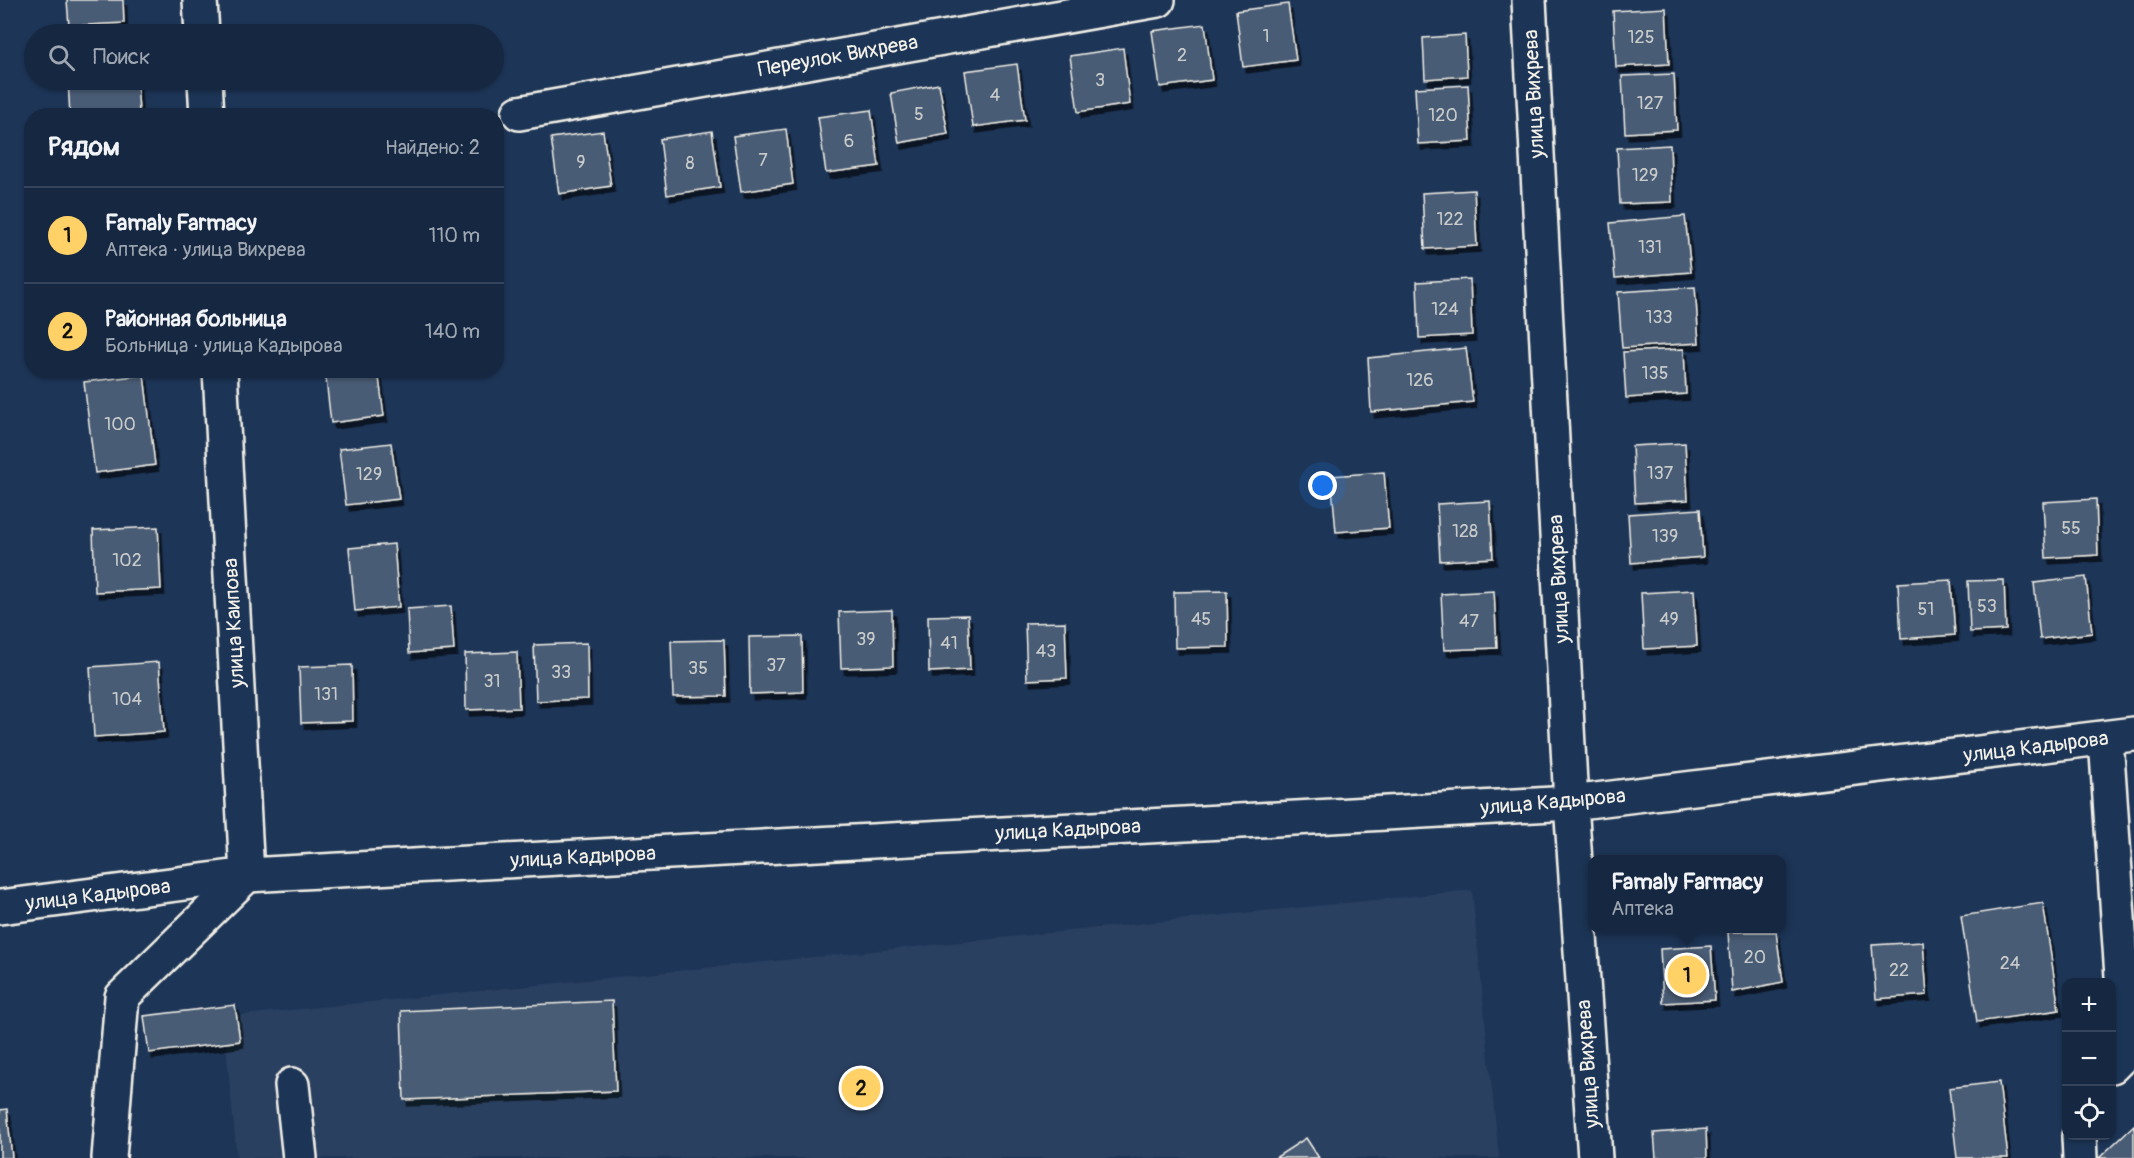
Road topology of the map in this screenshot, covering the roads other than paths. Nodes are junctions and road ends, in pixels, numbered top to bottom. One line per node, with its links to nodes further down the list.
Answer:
1 (200, 0): 4 (street)
2 (1158, 0): 7 (street, Переулок Вихрева)
3 (1529, 0): 10 (street, улица Вихрева)
4 (201, 24)
5 (206, 90): 6 (street)
6 (207, 108)
7 (519, 113)
8 (220, 378): 11 (street, улица Каипова)
9 (2120, 737): 10 (street, улица Кадырова); 13 (street)
10 (1571, 803): 11 (street, улица Кадырова); 18 (street, улица Вихрева)
11 (247, 875): 12 (street, улица Кадырова); 16 (street)
12 (0, 907)
13 (2116, 1062)
14 (292, 1085): 17 (street)
15 (2079, 1140): 19 (street)
16 (109, 1158)
17 (300, 1158)
18 (1595, 1158)
19 (2080, 1158)

